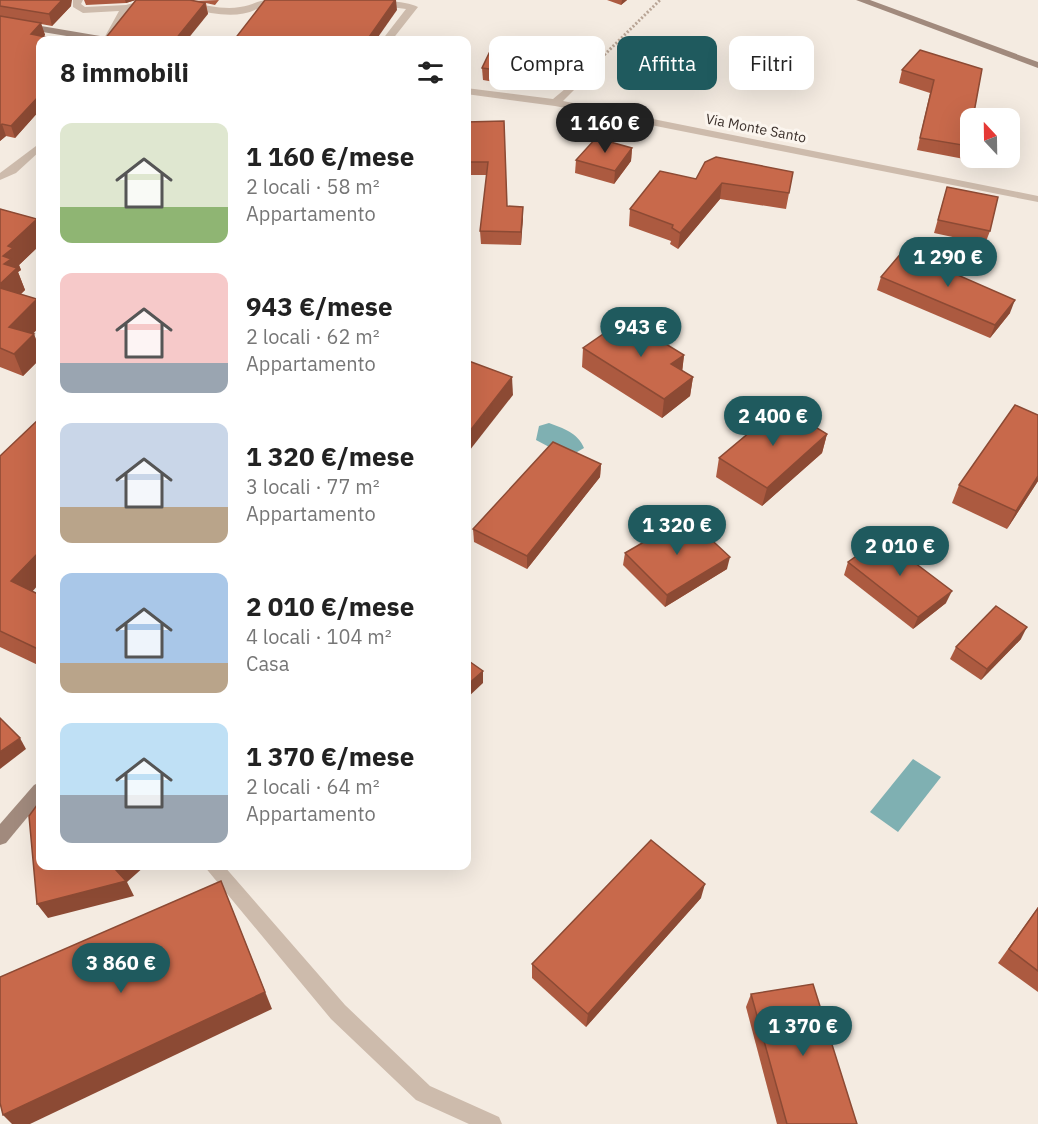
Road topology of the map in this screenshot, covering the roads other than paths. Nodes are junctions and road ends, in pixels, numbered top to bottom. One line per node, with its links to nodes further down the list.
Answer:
1 (78, 0): 6 (street)
2 (264, 0): 5 (street)
3 (360, 0): 10 (street)
4 (861, 0): 11 (main road)
5 (186, 2): 6 (street)
6 (126, 8): 9 (street)
7 (0, 22): 8 (main road)
8 (83, 36)
9 (109, 36)
10 (390, 36)
11 (1038, 64)
12 (569, 90): 14 (street)
13 (471, 92): 14 (street, Via Monte Santo)
14 (555, 103): 17 (street, Via Monte Santo)
15 (36, 150): 16 (street)
16 (0, 177)
17 (1038, 199)
18 (36, 795): 19 (main road)
19 (0, 837)
20 (216, 870): 21 (street)
21 (492, 1124)

